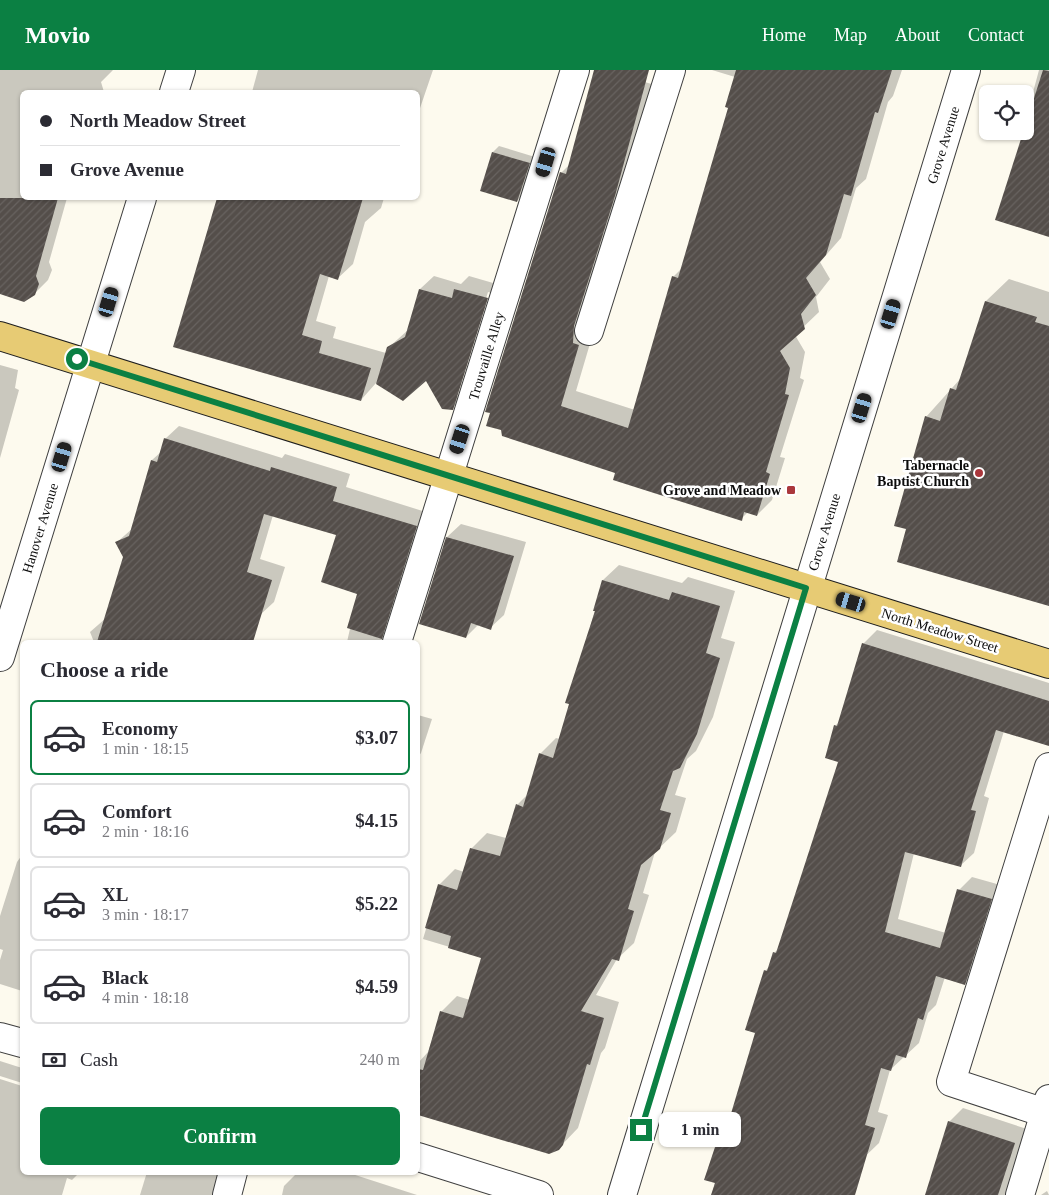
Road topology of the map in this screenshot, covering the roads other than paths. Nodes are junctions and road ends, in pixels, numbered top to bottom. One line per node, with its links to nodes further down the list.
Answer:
1 (181, 70): 5 (street)
2 (575, 70): 10 (street, Trouvaille Alley)
3 (671, 70): 7 (street)
4 (966, 70): 11 (street, Grove Avenue)
5 (175, 90)
6 (141, 200): 9 (street, Hanover Avenue)
7 (589, 332)
8 (0, 336): 9 (main road, North Meadow Street)
9 (91, 363): 10 (main road, North Meadow Street); 13 (street, Hanover Avenue)
10 (448, 476): 11 (main road, North Meadow Street); 12 (street, Trouvaille Alley)
11 (806, 588): 14 (main road, North Meadow Street); 23 (street, Grove Avenue)
12 (398, 640)
13 (0, 657)
14 (1049, 664)
15 (1049, 767): 18 (street)
16 (0, 1037): 17 (street)
17 (20, 1042)
18 (1047, 1106): 24 (street)
19 (420, 1158): 22 (street)
20 (232, 1175): 21 (street)
21 (227, 1195)
22 (539, 1195)
23 (622, 1195)
24 (1020, 1195)

